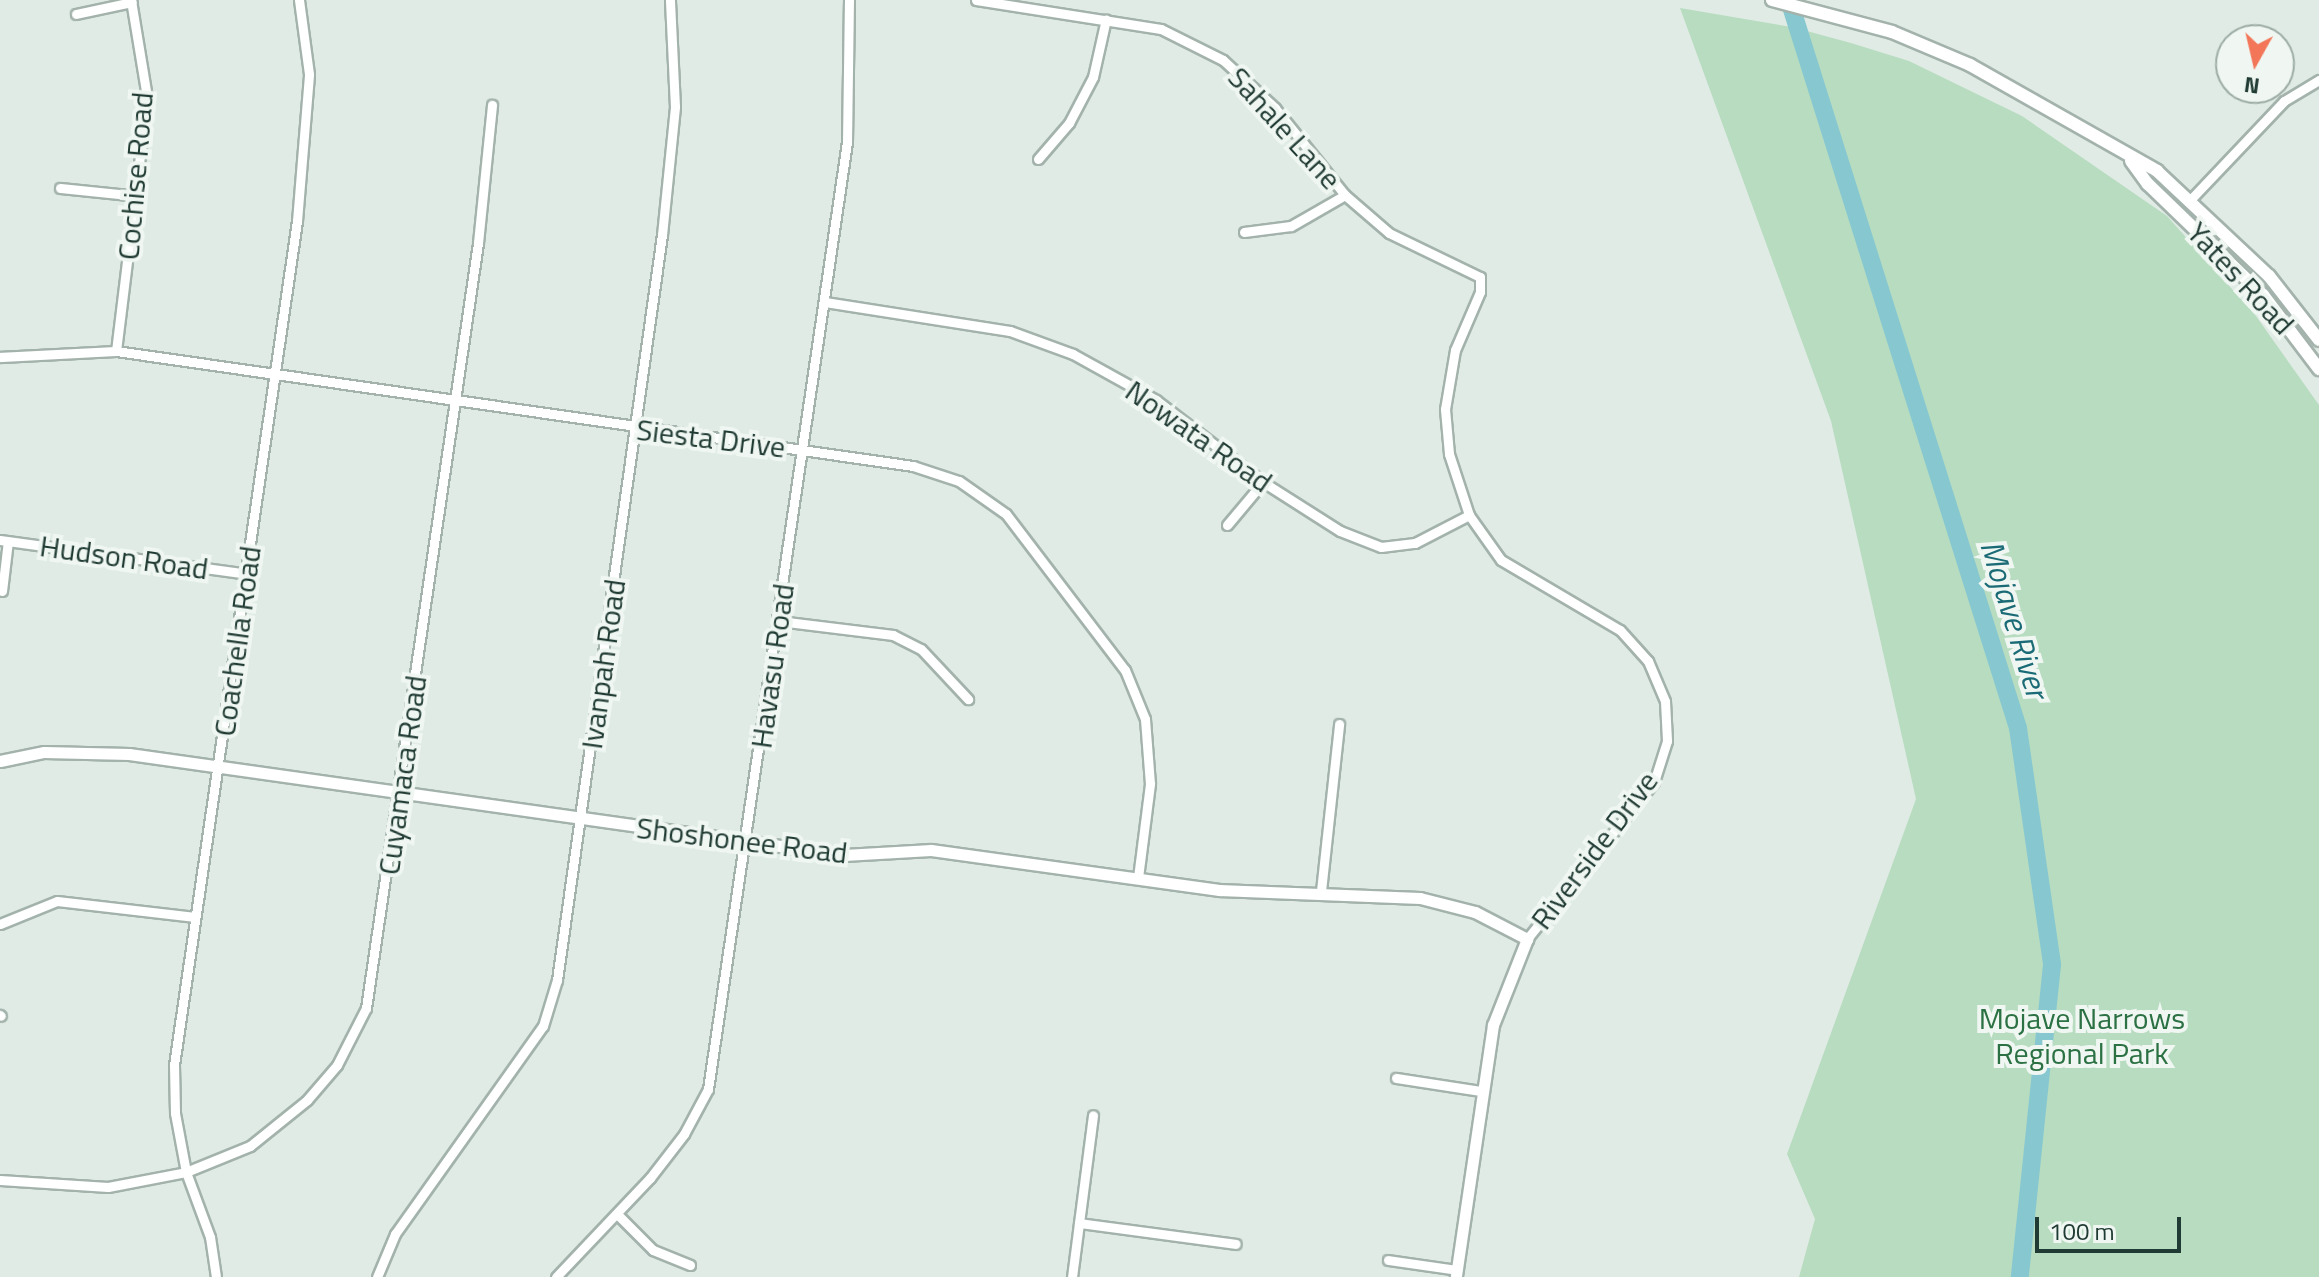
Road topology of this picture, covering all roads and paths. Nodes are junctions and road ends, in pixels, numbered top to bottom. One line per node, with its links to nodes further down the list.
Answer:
1 (299, 0): 24 (street, Coachella Road)
2 (670, 0): 26 (street, Ivanpah Road)
3 (849, 0): 19 (street, Havasu Road)
4 (976, 0): 8 (street, Sahale Lane)
5 (1772, 0): 12 (main road)
6 (131, 1): 7 (street); 15 (street, Cochise Road)
7 (76, 14)
8 (1106, 19): 11 (street); 14 (street, Sahale Lane)
9 (2319, 80): 16 (street)
10 (492, 105): 25 (street, Cuyamaca Road)
11 (1038, 159)
12 (2131, 161): 16 (main road, Yates Road); 23 (main road, Yates Road)
13 (60, 188): 15 (street)
14 (1345, 195): 17 (street); 18 (street, Sahale Lane)
15 (139, 196): 21 (street, Cochise Road)
16 (2191, 199): 20 (main road, Yates Road)
17 (1244, 232)
18 (1480, 277): 29 (street, Riverside Drive)
19 (825, 302): 27 (street, Havasu Road); 28 (street, Nowata Road)
20 (2319, 340)
21 (116, 351): 22 (street, Siesta Drive); 24 (street, Siesta Drive)
22 (0, 357)
23 (2319, 369)
24 (274, 376): 25 (street, Siesta Drive); 32 (street, Coachella Road)
25 (454, 401): 26 (street, Siesta Drive); 39 (street, Cuyamaca Road)
26 (635, 428): 27 (street, Siesta Drive); 40 (street, Ivanpah Road)
27 (802, 450): 34 (street, Havasu Road); 42 (street, Siesta Drive)
28 (1263, 482): 29 (street, Nowata Road); 30 (street)
29 (1469, 515): 46 (street, Riverside Drive)
30 (1227, 525)
31 (4, 541): 32 (street, Hudson Road); 33 (street)
32 (247, 574): 38 (street, Coachella Road)
33 (2, 591)
34 (779, 621): 35 (street); 41 (street, Havasu Road)
35 (968, 699)
36 (1339, 724): 43 (street)
37 (0, 761): 38 (street, Shoshonee Road)
38 (219, 768): 39 (street, Shoshonee Road); 44 (street, Coachella Road)
39 (400, 794): 40 (street, Shoshonee Road); 50 (street, Cuyamaca Road)
40 (582, 819): 41 (street, Shoshonee Road); 59 (street, Ivanpah Road)
41 (747, 843): 42 (street, Shoshonee Road); 52 (street, Havasu Road)
42 (1138, 878): 43 (street, Shoshonee Road)
43 (1321, 891): 46 (street, Shoshonee Road)
44 (195, 917): 45 (street); 50 (street, Coachella Road)
45 (0, 924)
46 (1527, 939): 48 (street, Riverside Drive)
47 (1396, 1078): 48 (street)
48 (1481, 1091): 57 (street, Riverside Drive)
49 (1093, 1115): 53 (street)
50 (186, 1172): 51 (street, Cuyamaca Road); 58 (street, Coachella Road)
51 (0, 1180)
52 (617, 1214): 56 (street); 60 (street, Havasu Road)
53 (1079, 1223): 54 (street); 61 (street)
54 (1236, 1244)
55 (1388, 1260): 57 (street)
56 (690, 1265)
57 (1457, 1274)
58 (216, 1277)
59 (377, 1277)
60 (556, 1277)
61 (1072, 1277)

